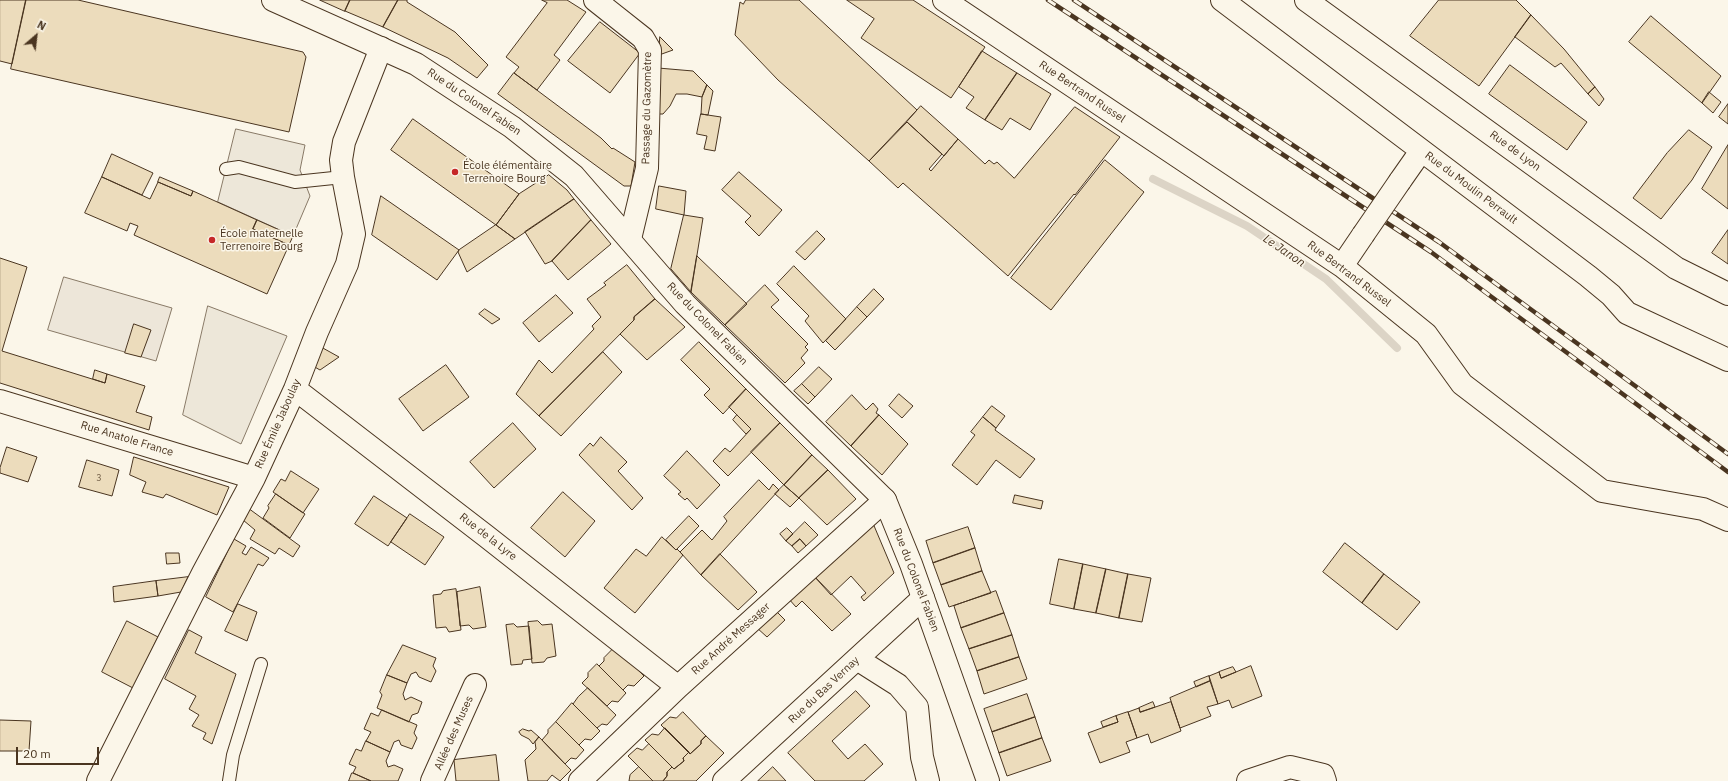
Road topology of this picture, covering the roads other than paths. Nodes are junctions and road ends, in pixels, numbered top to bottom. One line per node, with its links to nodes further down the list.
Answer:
1 (273, 0): 6 (street, Rue du Colonel Fabien)
2 (595, 0): 10 (street, Passage du Gazomètre)
3 (944, 0): 11 (street, Rue Bertrand Russel)
4 (1222, 0): 7 (street, Rue du Moulin Perrault)
5 (1306, 0): 12 (street, Rue de Lyon)
6 (381, 48): 9 (street, Rue Émile Jaboulay); 10 (street, Rue du Colonel Fabien)
7 (1420, 150): 11 (street, bridge); 13 (street, Rue du Moulin Perrault)
8 (226, 169): 9 (lane)
9 (343, 177): 14 (street, Rue Émile Jaboulay)
10 (630, 239): 17 (street, Rue du Colonel Fabien)
11 (1342, 266): 18 (street, Rue Bertrand Russel)
12 (1728, 294)
13 (1728, 360)
14 (295, 389): 16 (street, Rue Émile Jaboulay); 23 (street, Rue de la Lyre)
15 (0, 400): 16 (street, Rue Anatole France)
16 (254, 478): 24 (street, Rue Émile Jaboulay)
17 (885, 500): 19 (street, Rue du Colonel Fabien); 23 (street, Rue André Messager)
18 (1728, 520)
19 (923, 598): 20 (street, Rue du Bas Vernay); 30 (street, Rue du Colonel Fabien)
20 (857, 659): 28 (street, Rue du Bas Vernay); 29 (street)
21 (261, 664): 25 (lane)
22 (475, 685): 26 (street, Allée des Muses)
23 (678, 687): 27 (street, Rue André Messager)
24 (98, 781)
25 (229, 781)
26 (432, 781)
27 (580, 781)
28 (724, 781)
29 (928, 781)
30 (988, 781)
31 (1248, 781): 32 (street)
32 (1325, 781)

